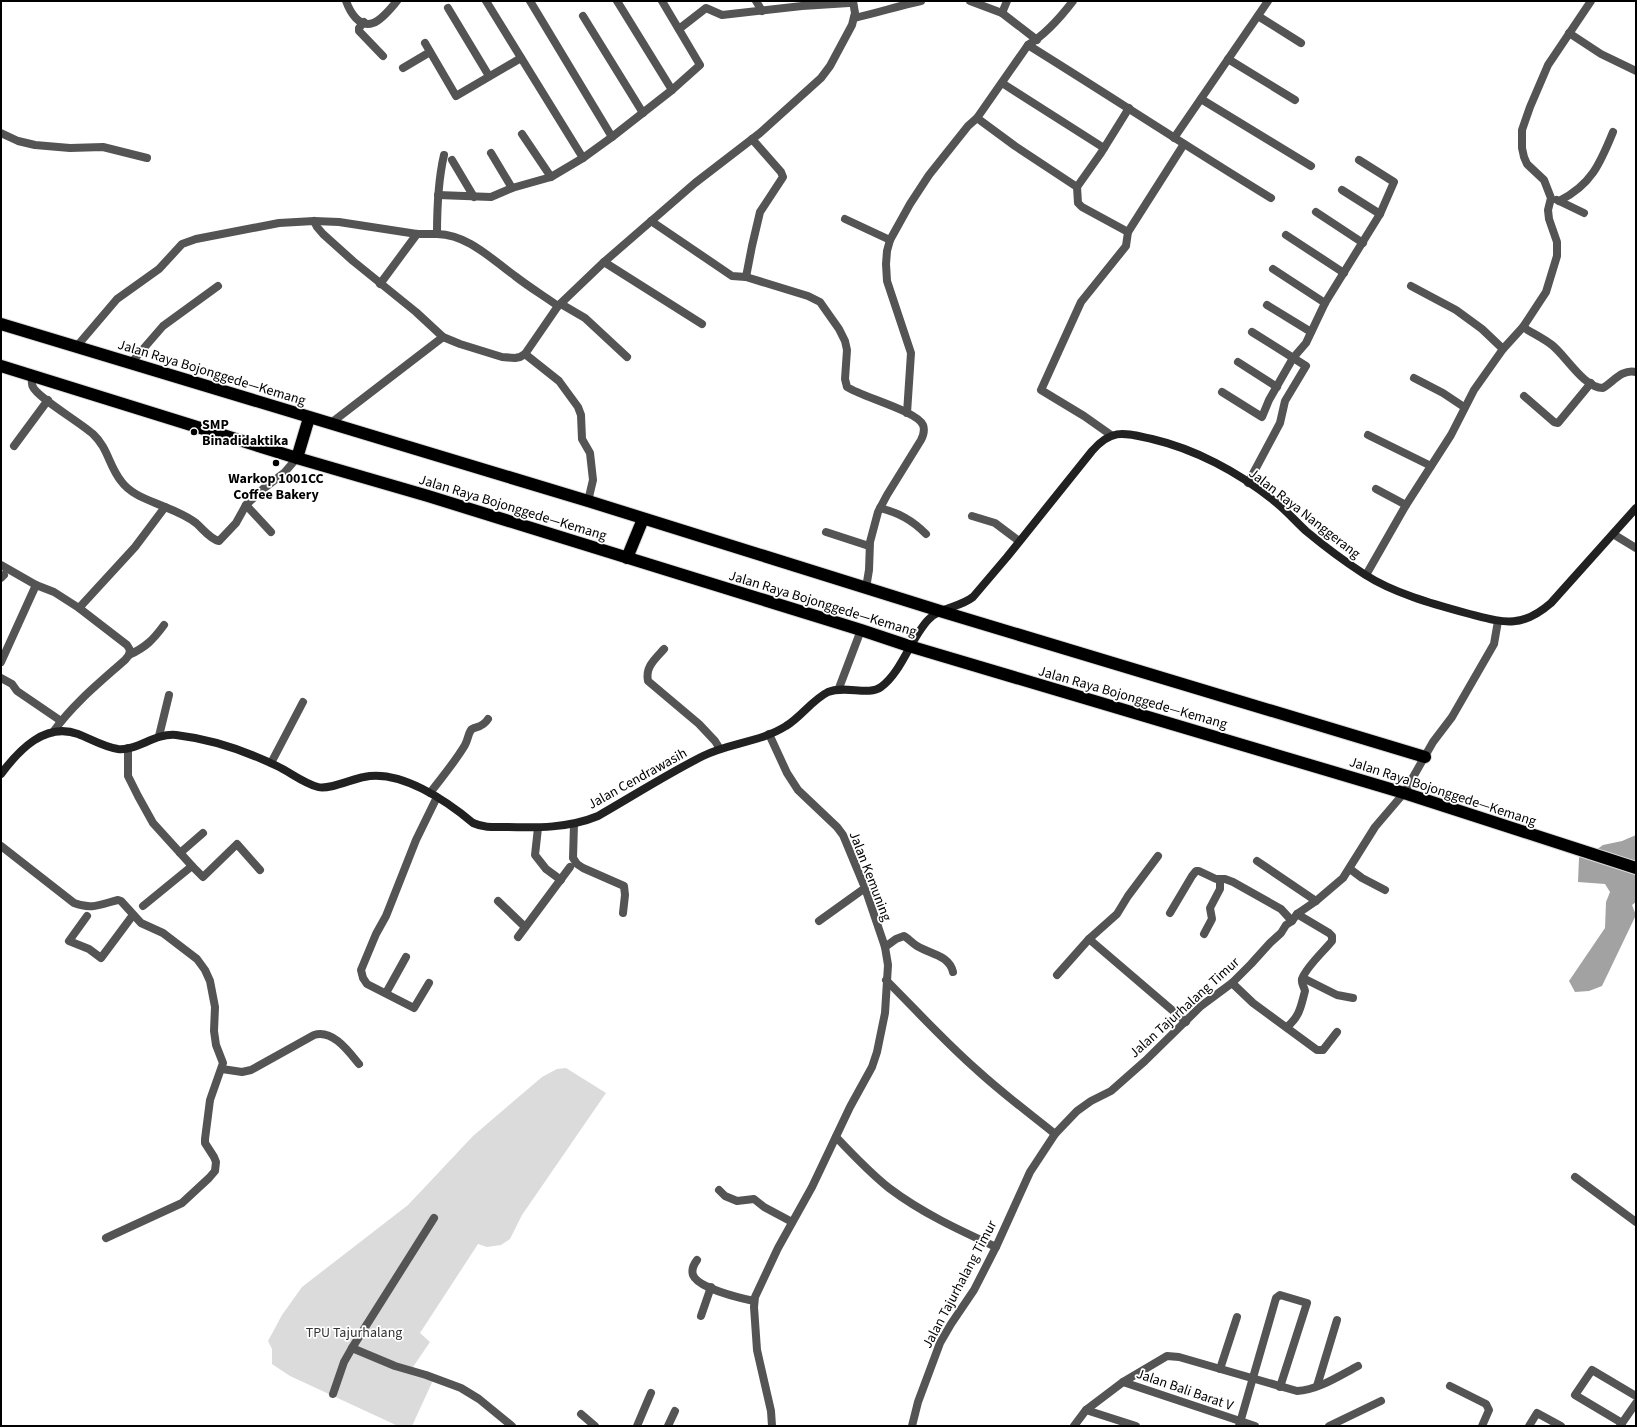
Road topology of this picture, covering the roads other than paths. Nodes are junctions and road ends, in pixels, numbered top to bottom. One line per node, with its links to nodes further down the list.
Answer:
1 (346, 1): 24 (street)
2 (397, 1): 24 (street)
3 (486, 1): 33 (street)
4 (530, 1): 48 (street)
5 (617, 1): 39 (street)
6 (662, 1): 25 (street)
7 (713, 1): 18 (street)
8 (756, 1): 19 (street)
9 (921, 1): 23 (street)
10 (970, 1): 20 (street)
11 (1007, 1): 20 (street)
12 (1073, 1): 27 (street)
13 (1268, 1): 22 (street)
14 (1590, 1): 26 (street)
15 (847, 2): 16 (street); 23 (street)
16 (801, 4): 19 (street)
17 (448, 8): 37 (street)
18 (706, 8): 19 (street); 25 (street)
19 (762, 11)
20 (1002, 13): 27 (street)
21 (583, 16): 43 (street)
22 (1258, 16): 29 (street); 34 (street)
23 (854, 18): 50 (street)
24 (364, 22): 32 (street)
25 (679, 29): 39 (street)
26 (1569, 33): 36 (street); 67 (street)
27 (1037, 40): 30 (street)
28 (425, 43): 31 (street)
29 (1301, 43)
30 (1028, 45): 38 (street); 42 (street)
31 (430, 52): 35 (street); 37 (street)
32 (382, 56)
33 (521, 58): 37 (street); 56 (street)
34 (1228, 60): 40 (street); 41 (street)
35 (403, 68)
36 (1636, 71)
37 (489, 76)
38 (1002, 83): 44 (street); 52 (street)
39 (672, 90): 43 (street)
40 (1201, 99): 49 (street); 59 (street)
41 (1295, 100)
42 (1129, 108): 49 (street); 52 (street)
43 (643, 113): 48 (street)
44 (977, 118): 61 (street); 79 (street)
45 (1613, 132): 68 (street)
46 (1, 133): 55 (street)
47 (522, 134): 60 (street)
48 (612, 137): 56 (street)
49 (1174, 138): 51 (street)
50 (752, 139): 73 (street); 84 (street)
51 (1184, 144): 66 (street); 75 (street)
52 (1104, 148): 61 (street)
53 (491, 154): 62 (street)
54 (444, 155): 64 (street)
55 (148, 158)
56 (583, 158): 60 (street)
57 (452, 160): 65 (street)
58 (1359, 160): 71 (street)
59 (1311, 166)
60 (551, 177): 62 (street)
61 (1077, 187): 75 (street)
62 (512, 188): 65 (street)
63 (1342, 190): 71 (street)
64 (438, 195): 65 (street); 77 (street)
65 (474, 197)
66 (1271, 198)
67 (1550, 198): 68 (street); 93 (street)
68 (1559, 201): 70 (street)
69 (1316, 212): 80 (street)
70 (1584, 212)
71 (1380, 214): 80 (street)
72 (845, 220): 79 (street)
73 (652, 221): 81 (street); 84 (street)
74 (314, 222): 76 (street); 85 (street); 97 (street)
75 (1128, 232): 117 (street)
76 (417, 234): 77 (street); 85 (street)
77 (437, 234): 89 (street)
78 (1286, 235): 83 (street)
79 (890, 240): 114 (street)
80 (1363, 243): 83 (street)
81 (604, 262): 89 (street); 92 (street)
82 (1273, 269): 88 (street)
83 (1344, 273): 88 (street)
84 (746, 277): 114 (street)
85 (380, 284): 96 (street)
86 (218, 286): 103 (street)
87 (1411, 286): 98 (street)
88 (1325, 303): 95 (street)
89 (560, 305): 99 (street); 100 (street)
90 (1267, 305): 95 (street)
91 (1, 324): 97 (highway, Jalan Raya Bojonggede—Kemang)
92 (702, 324)
93 (1523, 327): 98 (street); 108 (street)
94 (1252, 332): 101 (street)
95 (1311, 332): 101 (street)
96 (443, 337): 99 (street); 116 (street)
97 (77, 346): 103 (highway, Jalan Raya Bojonggede—Kemang)
98 (1503, 349): 113 (street)
99 (525, 354): 124 (street)
100 (627, 357)
101 (1293, 358): 109 (street); 122 (street)
102 (1238, 362): 109 (street)
103 (131, 363): 115 (highway, Jalan Raya Bojonggede—Kemang)
104 (1, 366): 106 (highway, Jalan Raya Bojonggede—Kemang)
105 (1636, 372): 108 (street)
106 (32, 375): 112 (street); 120 (highway, Jalan Raya Bojonggede—Kemang)
107 (1414, 378): 113 (street)
108 (1590, 383): 111 (street)
109 (1277, 387): 110 (street)
110 (1222, 392)
111 (1524, 396)
112 (48, 400): 119 (street); 127 (street)
113 (1464, 407): 121 (street)
114 (907, 413): 128 (street)
115 (309, 418): 116 (highway, Jalan Raya Bojonggede—Kemang); 120 (highway)
116 (331, 423): 124 (highway, Jalan Raya Bojonggede—Kemang)
117 (1111, 435): 122 (street, Jalan Raya Nanggerang); 136 (street)
118 (1368, 435): 121 (street)
119 (14, 446)
120 (296, 458): 125 (street); 139 (highway, Jalan Raya Bojonggede—Kemang)
121 (1431, 466): 126 (street)
122 (1248, 483): 141 (street, Jalan Raya Nanggerang)
123 (1376, 489): 126 (street)
124 (588, 501): 131 (highway, Jalan Raya Bojonggede—Kemang)
125 (246, 505): 127 (street); 132 (street)
126 (1406, 505): 141 (street)
127 (164, 507): 144 (street)
128 (880, 508): 134 (street); 137 (street)
129 (1636, 508): 135 (street, Jalan Raya Nanggerang)
130 (972, 516): 136 (street)
131 (643, 519): 139 (highway); 143 (highway, Jalan Raya Bojonggede—Kemang)
132 (270, 532)
133 (826, 532): 137 (street)
134 (926, 534)
135 (1613, 534): 138 (street); 146 (street, Jalan Raya Nanggerang)
136 (1020, 542): 145 (street)
137 (869, 546): 143 (street)
138 (1636, 548)
139 (628, 558): 148 (highway, Jalan Raya Bojonggede—Kemang)
140 (1, 565): 142 (street)
141 (1366, 575): 146 (street, Jalan Raya Nanggerang)
142 (36, 585): 144 (street); 152 (street)
143 (866, 588): 145 (highway, Jalan Raya Bojonggede—Kemang)
144 (79, 608): 151 (street)
145 (940, 611): 149 (street); 164 (highway, Jalan Raya Bojonggede—Kemang)
146 (1498, 621): 164 (street, Jalan Tajurhalang Timur)
147 (164, 625): 151 (street)
148 (861, 630): 149 (highway, Jalan Raya Bojonggede—Kemang); 154 (street)
149 (909, 646): 154 (street); 168 (highway, Jalan Raya Bojonggede—Kemang)
150 (664, 649): 163 (street)
151 (129, 655): 158 (street)
152 (1, 662)
153 (1, 678): 158 (street)
154 (839, 688): 160 (street, Jalan Cendrawasih)
155 (170, 695): 161 (street)
156 (303, 702): 165 (street)
157 (488, 719): 167 (street)
158 (61, 721): 159 (street)
159 (53, 732): 162 (street, Jalan Cendrawasih); 166 (street, Jalan Cendrawasih)
160 (769, 734): 163 (street, Jalan Cendrawasih); 184 (street, Jalan Kemuning)
161 (159, 736): 162 (street, Jalan Cendrawasih); 165 (street, Jalan Cendrawasih)
162 (128, 748): 174 (street)
163 (720, 749): 170 (street, Jalan Cendrawasih)
164 (1425, 757): 168 (street, Jalan Tajurhalang Timur)
165 (271, 764): 167 (street, Jalan Cendrawasih)
166 (1, 774)
167 (430, 793): 169 (street, Jalan Cendrawasih)
168 (1404, 793): 179 (highway, Jalan Raya Bojonggede—Kemang); 180 (street, Jalan Tajurhalang Timur)
169 (437, 797): 171 (street, Jalan Cendrawasih); 207 (street)
170 (574, 824): 171 (street, Jalan Cendrawasih); 189 (street)
171 (538, 828): 183 (street)
172 (203, 832): 174 (street)
173 (1, 846): 191 (street)
174 (180, 853): 177 (street)
175 (1158, 856): 198 (street)
176 (1257, 861): 187 (street)
177 (192, 866): 181 (street); 188 (street)
178 (570, 867): 183 (street)
179 (1636, 868)
180 (1350, 869): 185 (street); 187 (street, Jalan Tajurhalang Timur)
181 (260, 870)
182 (1220, 879): 190 (street); 193 (street); 196 (street)
183 (561, 880): 195 (street)
184 (864, 888): 194 (street); 199 (street, Jalan Kemuning)
185 (1385, 890)
186 (498, 901): 195 (street)
187 (1316, 901): 193 (street, Jalan Tajurhalang Timur)
188 (143, 906)
189 (623, 913)
190 (1170, 913)
191 (133, 915): 192 (street); 213 (street)
192 (87, 916)
193 (1294, 917): 203 (street); 206 (street, Jalan Tajurhalang Timur)
194 (819, 921)
195 (526, 927): 197 (street)
196 (1204, 934)
197 (518, 937)
198 (1089, 939): 202 (street); 209 (street)
199 (885, 947): 201 (street); 204 (street, Jalan Kemuning)
200 (406, 958): 207 (street)
201 (953, 972)
202 (1057, 975)
203 (1303, 978): 208 (street); 210 (street)
204 (886, 980): 214 (street); 215 (street, Jalan Kemuning)
205 (429, 983): 207 (street)
206 (1232, 983): 209 (street, Jalan Tajurhalang Timur); 210 (street)
207 (386, 993)
208 (1353, 998)
209 (1186, 1022): 214 (street, Jalan Tajurhalang Timur)
210 (1287, 1027): 211 (street)
211 (1337, 1032)
212 (359, 1064): 213 (street)
213 (222, 1069): 221 (street)
214 (1055, 1134): 222 (street, Jalan Tajurhalang Timur)
215 (836, 1137): 219 (street, Jalan Kemuning); 222 (street)
216 (1575, 1177): 220 (street)
217 (719, 1190): 219 (street)
218 (434, 1218): 229 (street)
219 (792, 1222): 225 (street, Jalan Kemuning)
220 (1636, 1222)
221 (106, 1238)
222 (996, 1247): 252 (street, Jalan Tajurhalang Timur)
223 (697, 1260): 224 (street)
224 (711, 1287): 225 (street); 226 (street)
225 (754, 1301): 251 (street)
226 (700, 1316)
227 (1237, 1317): 231 (street)
228 (1337, 1320): 234 (street)
229 (352, 1348): 238 (street); 247 (street)
230 (1358, 1366): 234 (street)
231 (1220, 1369): 232 (street); 233 (street)
232 (1252, 1379): 236 (street); 236 (street); 245 (street)
233 (1123, 1382): 242 (street); 245 (street, Jalan Bali Barat V)
234 (1317, 1386): 236 (street)
235 (1450, 1386): 257 (street)
236 (1280, 1387)
237 (651, 1393): 249 (street)
238 (333, 1394)
239 (1636, 1396): 246 (street)
240 (1381, 1401): 256 (street)
241 (1636, 1403): 246 (street)
242 (1086, 1410): 253 (street); 254 (street)
243 (675, 1411): 250 (street)
244 (581, 1414): 248 (street)
245 (1239, 1424): 255 (street, Jalan Bali Barat V)
246 (1621, 1424)
247 (512, 1426)
248 (595, 1426)
249 (637, 1426)
250 (668, 1426)
251 (772, 1426)
252 (912, 1426)
253 (1074, 1426)
254 (1136, 1426)
255 (1255, 1426)
256 (1329, 1426)
257 (1482, 1426)
258 (1529, 1426): 259 (street)
259 (1562, 1426)

